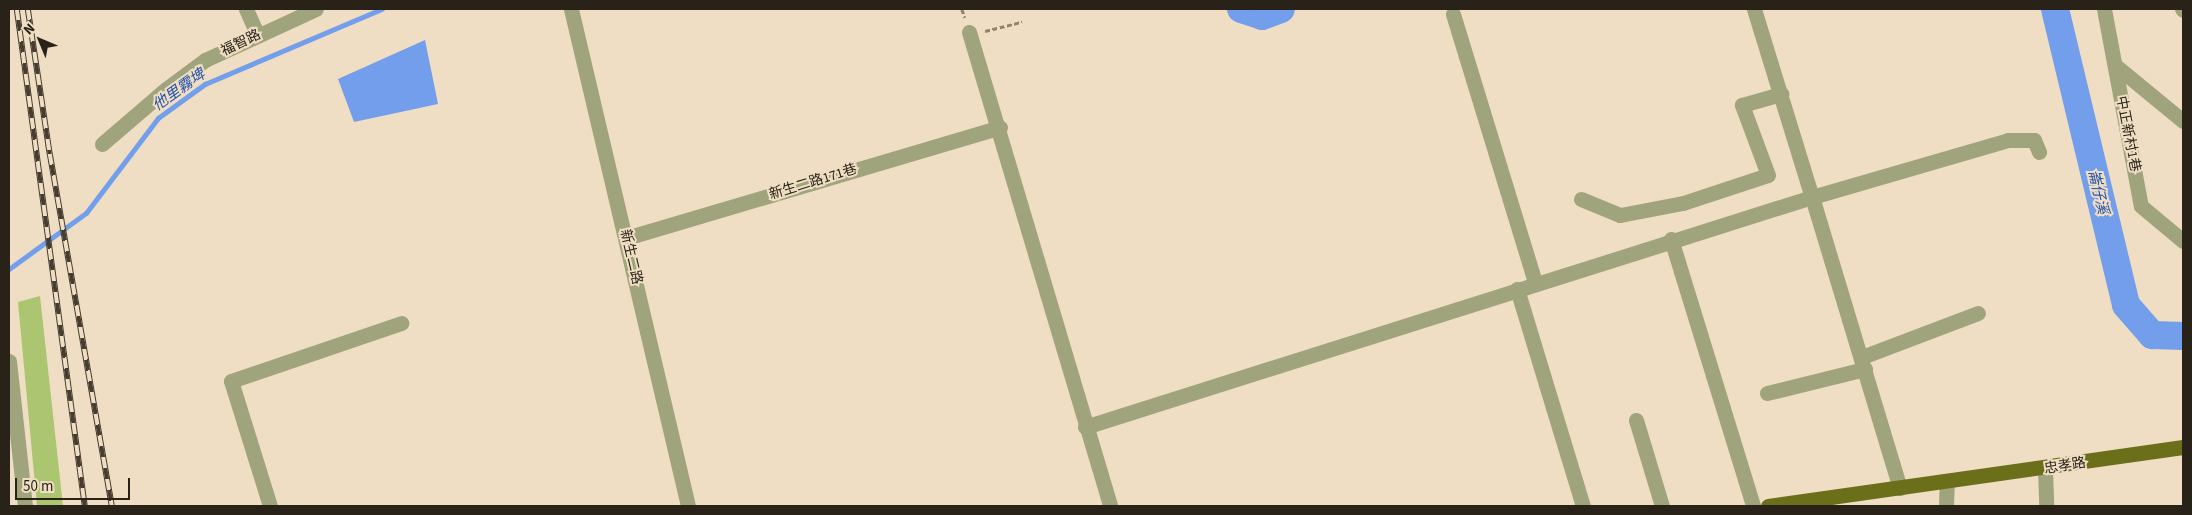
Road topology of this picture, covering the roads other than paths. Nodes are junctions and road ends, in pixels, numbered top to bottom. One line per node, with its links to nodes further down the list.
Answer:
1 (246, 9): 8 (street)
2 (316, 9): 8 (street, 福智路)
3 (571, 9): 17 (street, 新生二路)
4 (1754, 9): 10 (street)
5 (2104, 9): 9 (street, 中正新村1巷)
6 (1453, 14): 20 (street)
7 (969, 32): 12 (street)
8 (258, 34): 13 (street, 福智路)
9 (2116, 66): 11 (street); 19 (street, 中正新村1巷)
10 (1781, 94): 15 (street); 16 (street)
11 (2183, 121)
12 (1000, 127): 17 (street, 新生二路171巷); 28 (street)
13 (102, 144)
14 (2039, 152): 15 (street)
15 (1812, 197): 18 (street); 25 (street)
16 (1581, 199)
17 (626, 238): 36 (street, 新生二路)
18 (1671, 239): 20 (street); 40 (street)
19 (2183, 241)
20 (1535, 283): 21 (street)
21 (1517, 289): 28 (street); 38 (street)
22 (1978, 313): 25 (street)
23 (401, 323): 35 (street)
24 (9, 361): 29 (street)
25 (1864, 363): 26 (street); 33 (street)
26 (1767, 393)
27 (1636, 420): 39 (street)
28 (1086, 428): 37 (street)
29 (13, 443): 34 (street)
30 (2183, 447): 31 (main road, 忠孝路)
31 (2046, 469): 32 (main road, 忠孝路); 43 (street)
32 (1947, 482): 33 (main road, 忠孝路); 42 (street)
33 (1900, 488): 41 (main road, 忠孝路)
34 (25, 506)
35 (270, 506)
36 (688, 506)
37 (1110, 506)
38 (1582, 506)
39 (1662, 506)
40 (1753, 506)
41 (1768, 506)
42 (1946, 506)
43 (2046, 506)

